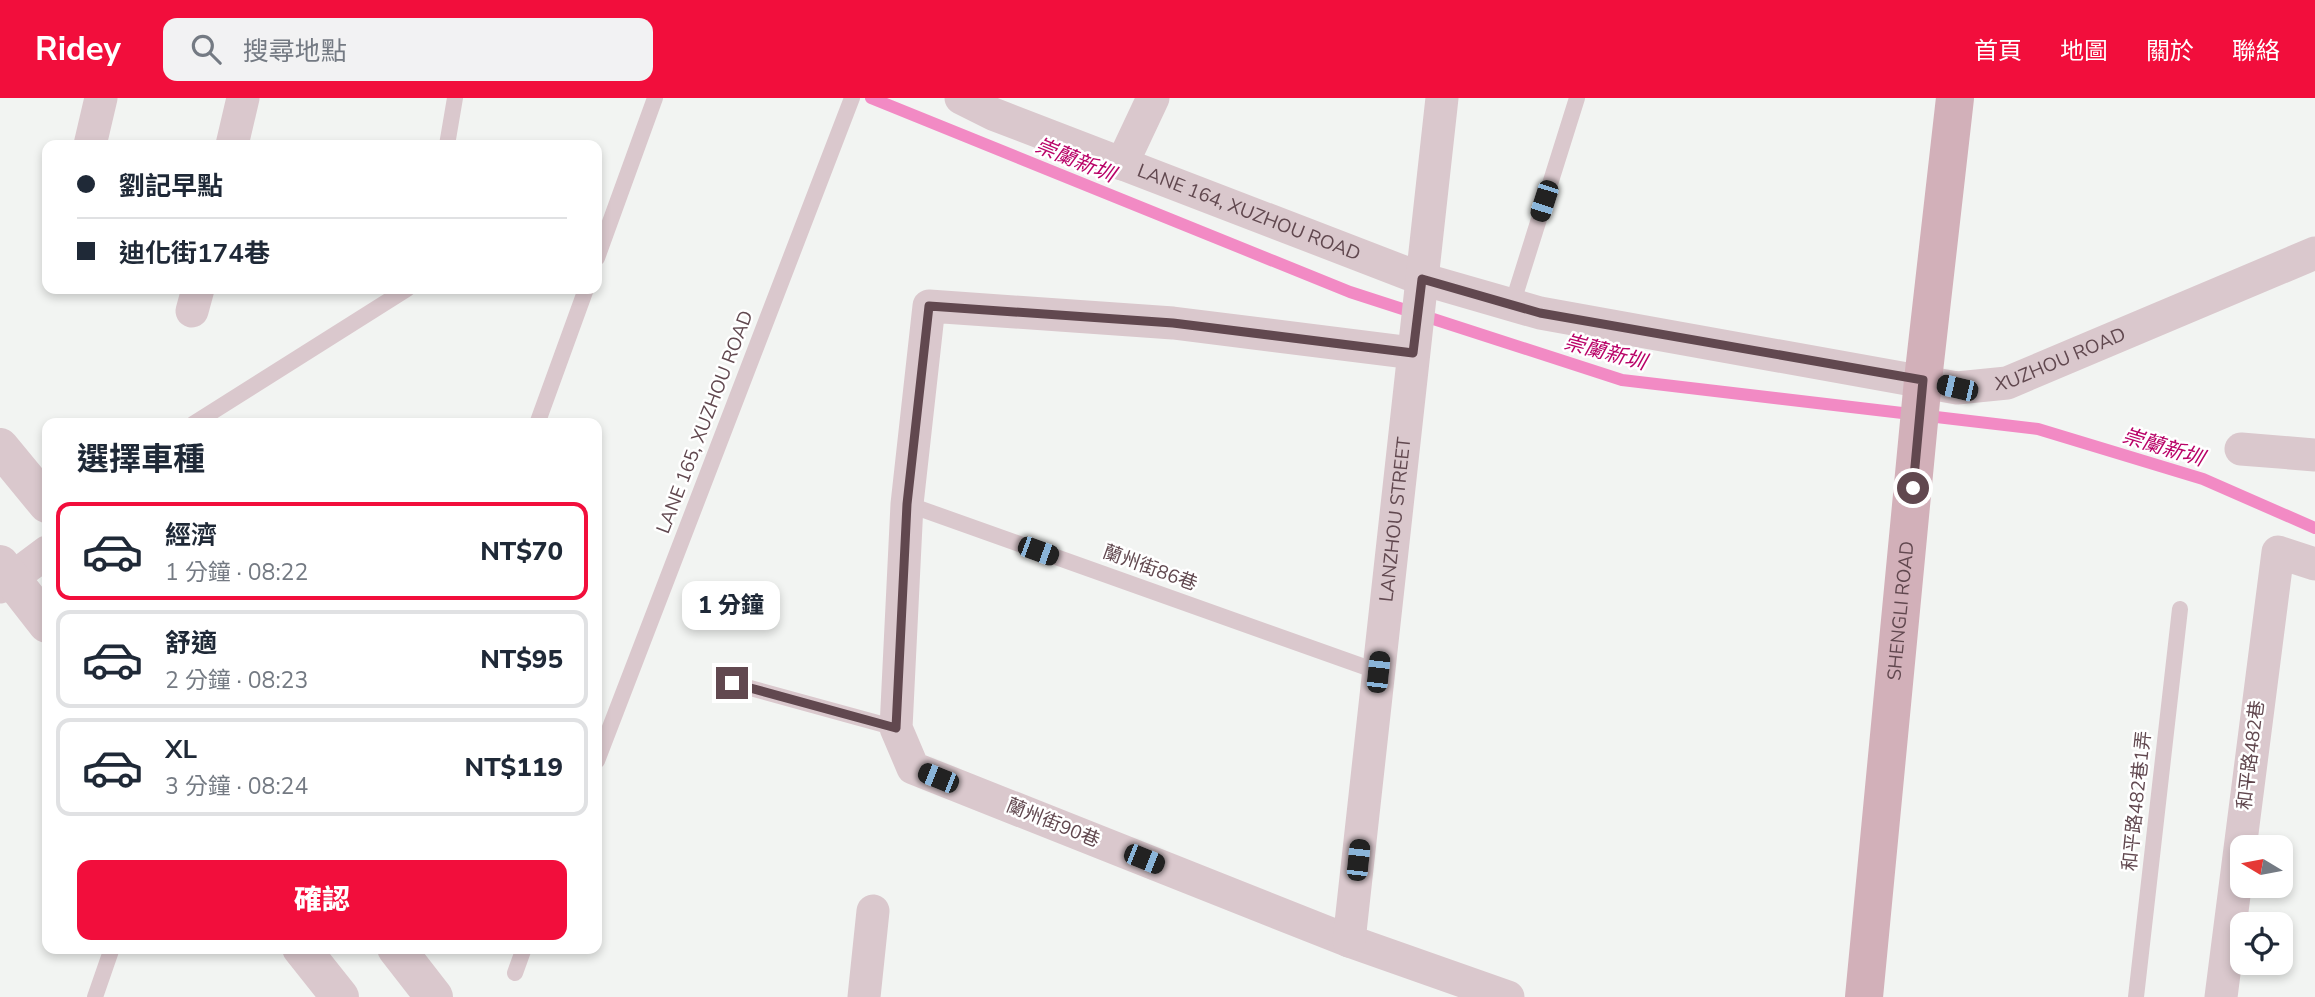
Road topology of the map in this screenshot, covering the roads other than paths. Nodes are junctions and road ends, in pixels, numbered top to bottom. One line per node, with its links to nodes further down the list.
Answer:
1 (101, 98): 11 (street)
2 (243, 98): 12 (street)
3 (455, 98): 13 (lane)
4 (655, 98): 15 (lane)
5 (1153, 98): 14 (street)
6 (1442, 98): 17 (street, LANZHOU STREET)
7 (1577, 98): 20 (lane)
8 (1955, 98): 22 (main road, SHENGLI ROAD)
9 (964, 99): 14 (street, LANE 164, XUZHOU ROAD)
10 (850, 104): 38 (lane, LANE 165, XUZHOU ROAD)
11 (91, 140)
12 (233, 140)
13 (448, 140)
14 (1122, 164): 17 (street, LANE 164, XUZHOU ROAD)
15 (602, 244)
16 (2315, 253): 22 (street, XUZHOU ROAD)
17 (1420, 287): 20 (street, XUZHOU ROAD); 21 (street, LANZHOU STREET)
18 (399, 294): 23 (lane)
19 (584, 294): 24 (lane)
20 (1512, 305): 22 (street, XUZHOU ROAD)
21 (1414, 343): 29 (street); 35 (street, LANZHOU STREET)
22 (1922, 388): 51 (main road, SHENGLI ROAD)
23 (203, 418)
24 (539, 418)
25 (0, 447): 28 (street)
26 (2241, 449): 27 (street)
27 (2315, 455)
28 (42, 497)
29 (907, 504): 35 (lane, 蘭州街86巷); 37 (street)
30 (42, 555): 32 (street)
31 (2315, 564): 53 (street, 和平路482巷)
32 (4, 577): 34 (street)
33 (2180, 609): 52 (lane, 和平路482巷1弄)
34 (42, 619)
35 (1378, 672): 40 (street, LANZHOU STREET)
36 (732, 683): 37 (lane)
37 (896, 728): 40 (street, 蘭州街90巷)
38 (602, 748)
39 (873, 911): 49 (street)
40 (1349, 940): 50 (street, 蘭州街90巷)
41 (110, 954): 46 (lane)
42 (306, 954): 47 (street)
43 (401, 954): 48 (street)
44 (522, 954): 45 (lane)
45 (515, 973)
46 (95, 997)
47 (340, 997)
48 (434, 997)
49 (864, 997)
50 (1508, 997)
51 (1864, 997)
52 (2136, 997)
53 (2221, 997)

